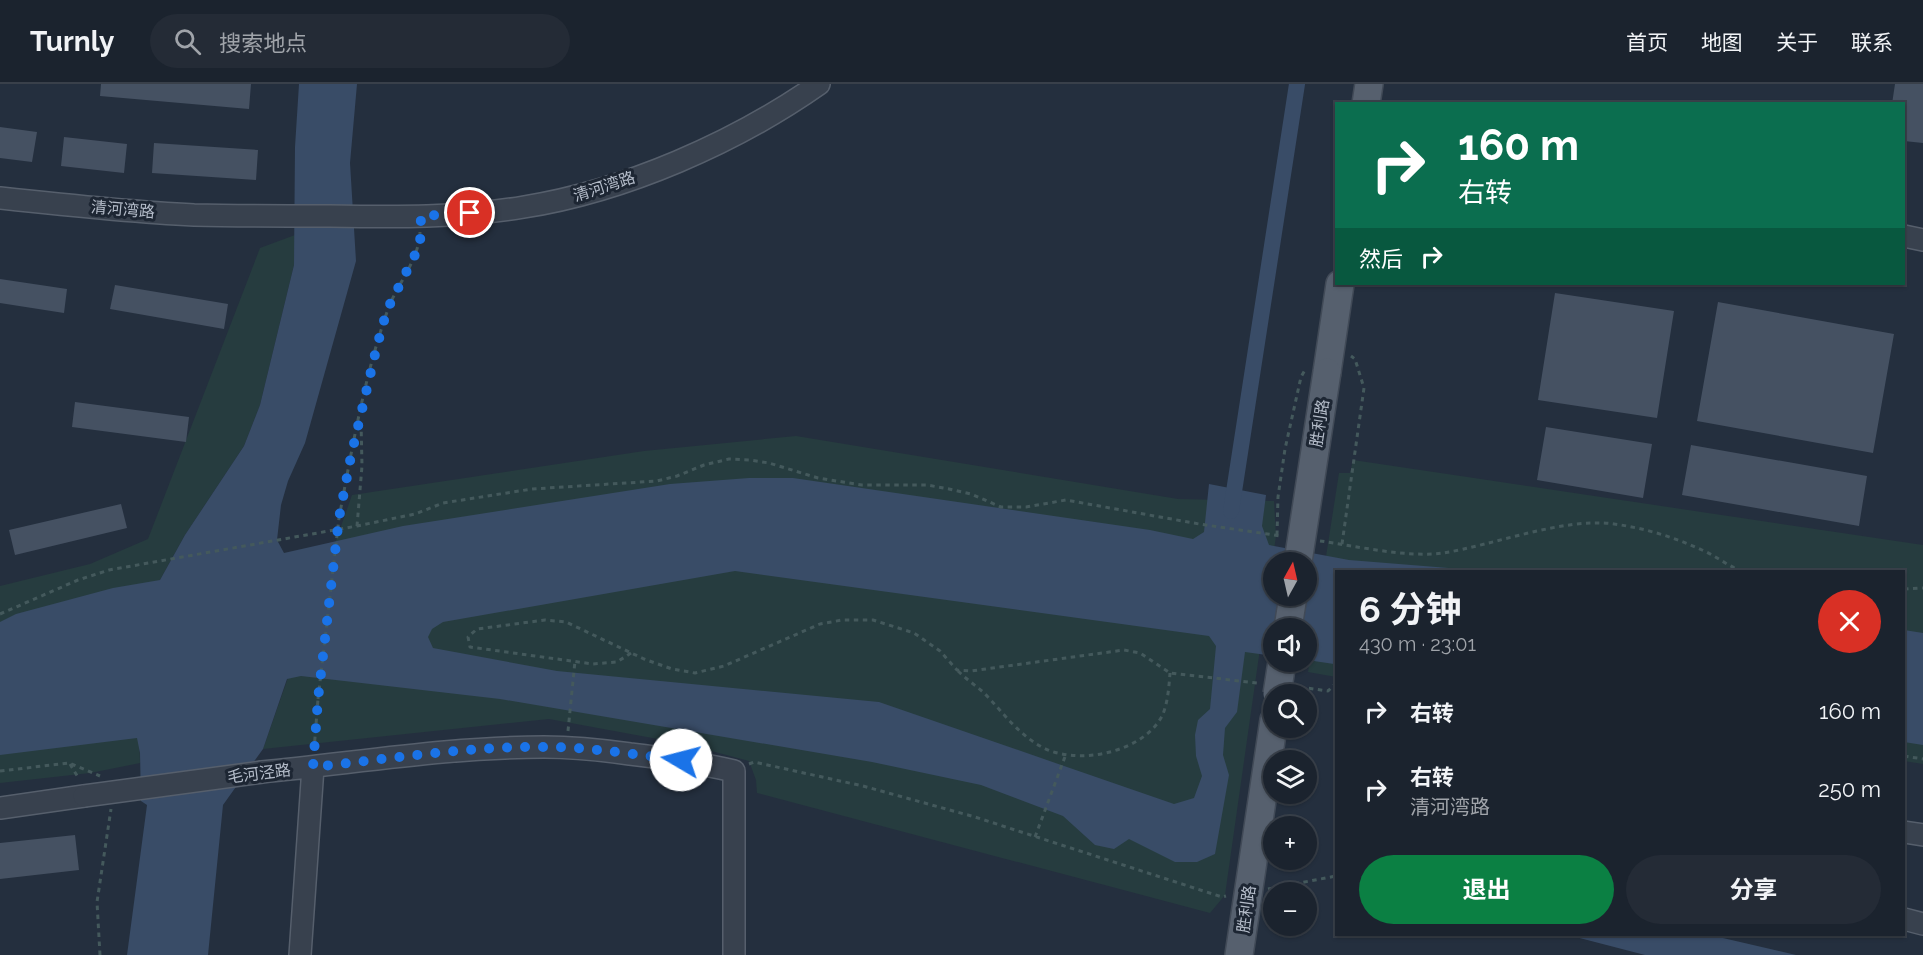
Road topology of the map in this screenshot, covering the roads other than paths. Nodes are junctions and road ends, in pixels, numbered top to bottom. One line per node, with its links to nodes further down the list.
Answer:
1 (819, 84): 4 (street, 清河湾路)
2 (1369, 84): 3 (main road)
3 (1366, 102)
4 (0, 198)
5 (1905, 236): 6 (street)
6 (1923, 240)
7 (1340, 285): 8 (main road, 胜利路, bridge)
8 (1299, 552)
9 (1271, 738): 18 (main road, 胜利路)
10 (313, 767): 11 (street, 毛河泾路, bridge); 16 (street); 17 (street, 毛河泾路)
11 (0, 808)
12 (1905, 832): 13 (street)
13 (1923, 836)
14 (1905, 919): 15 (street)
15 (1923, 924)
16 (300, 955)
17 (734, 955)
18 (1239, 955)

